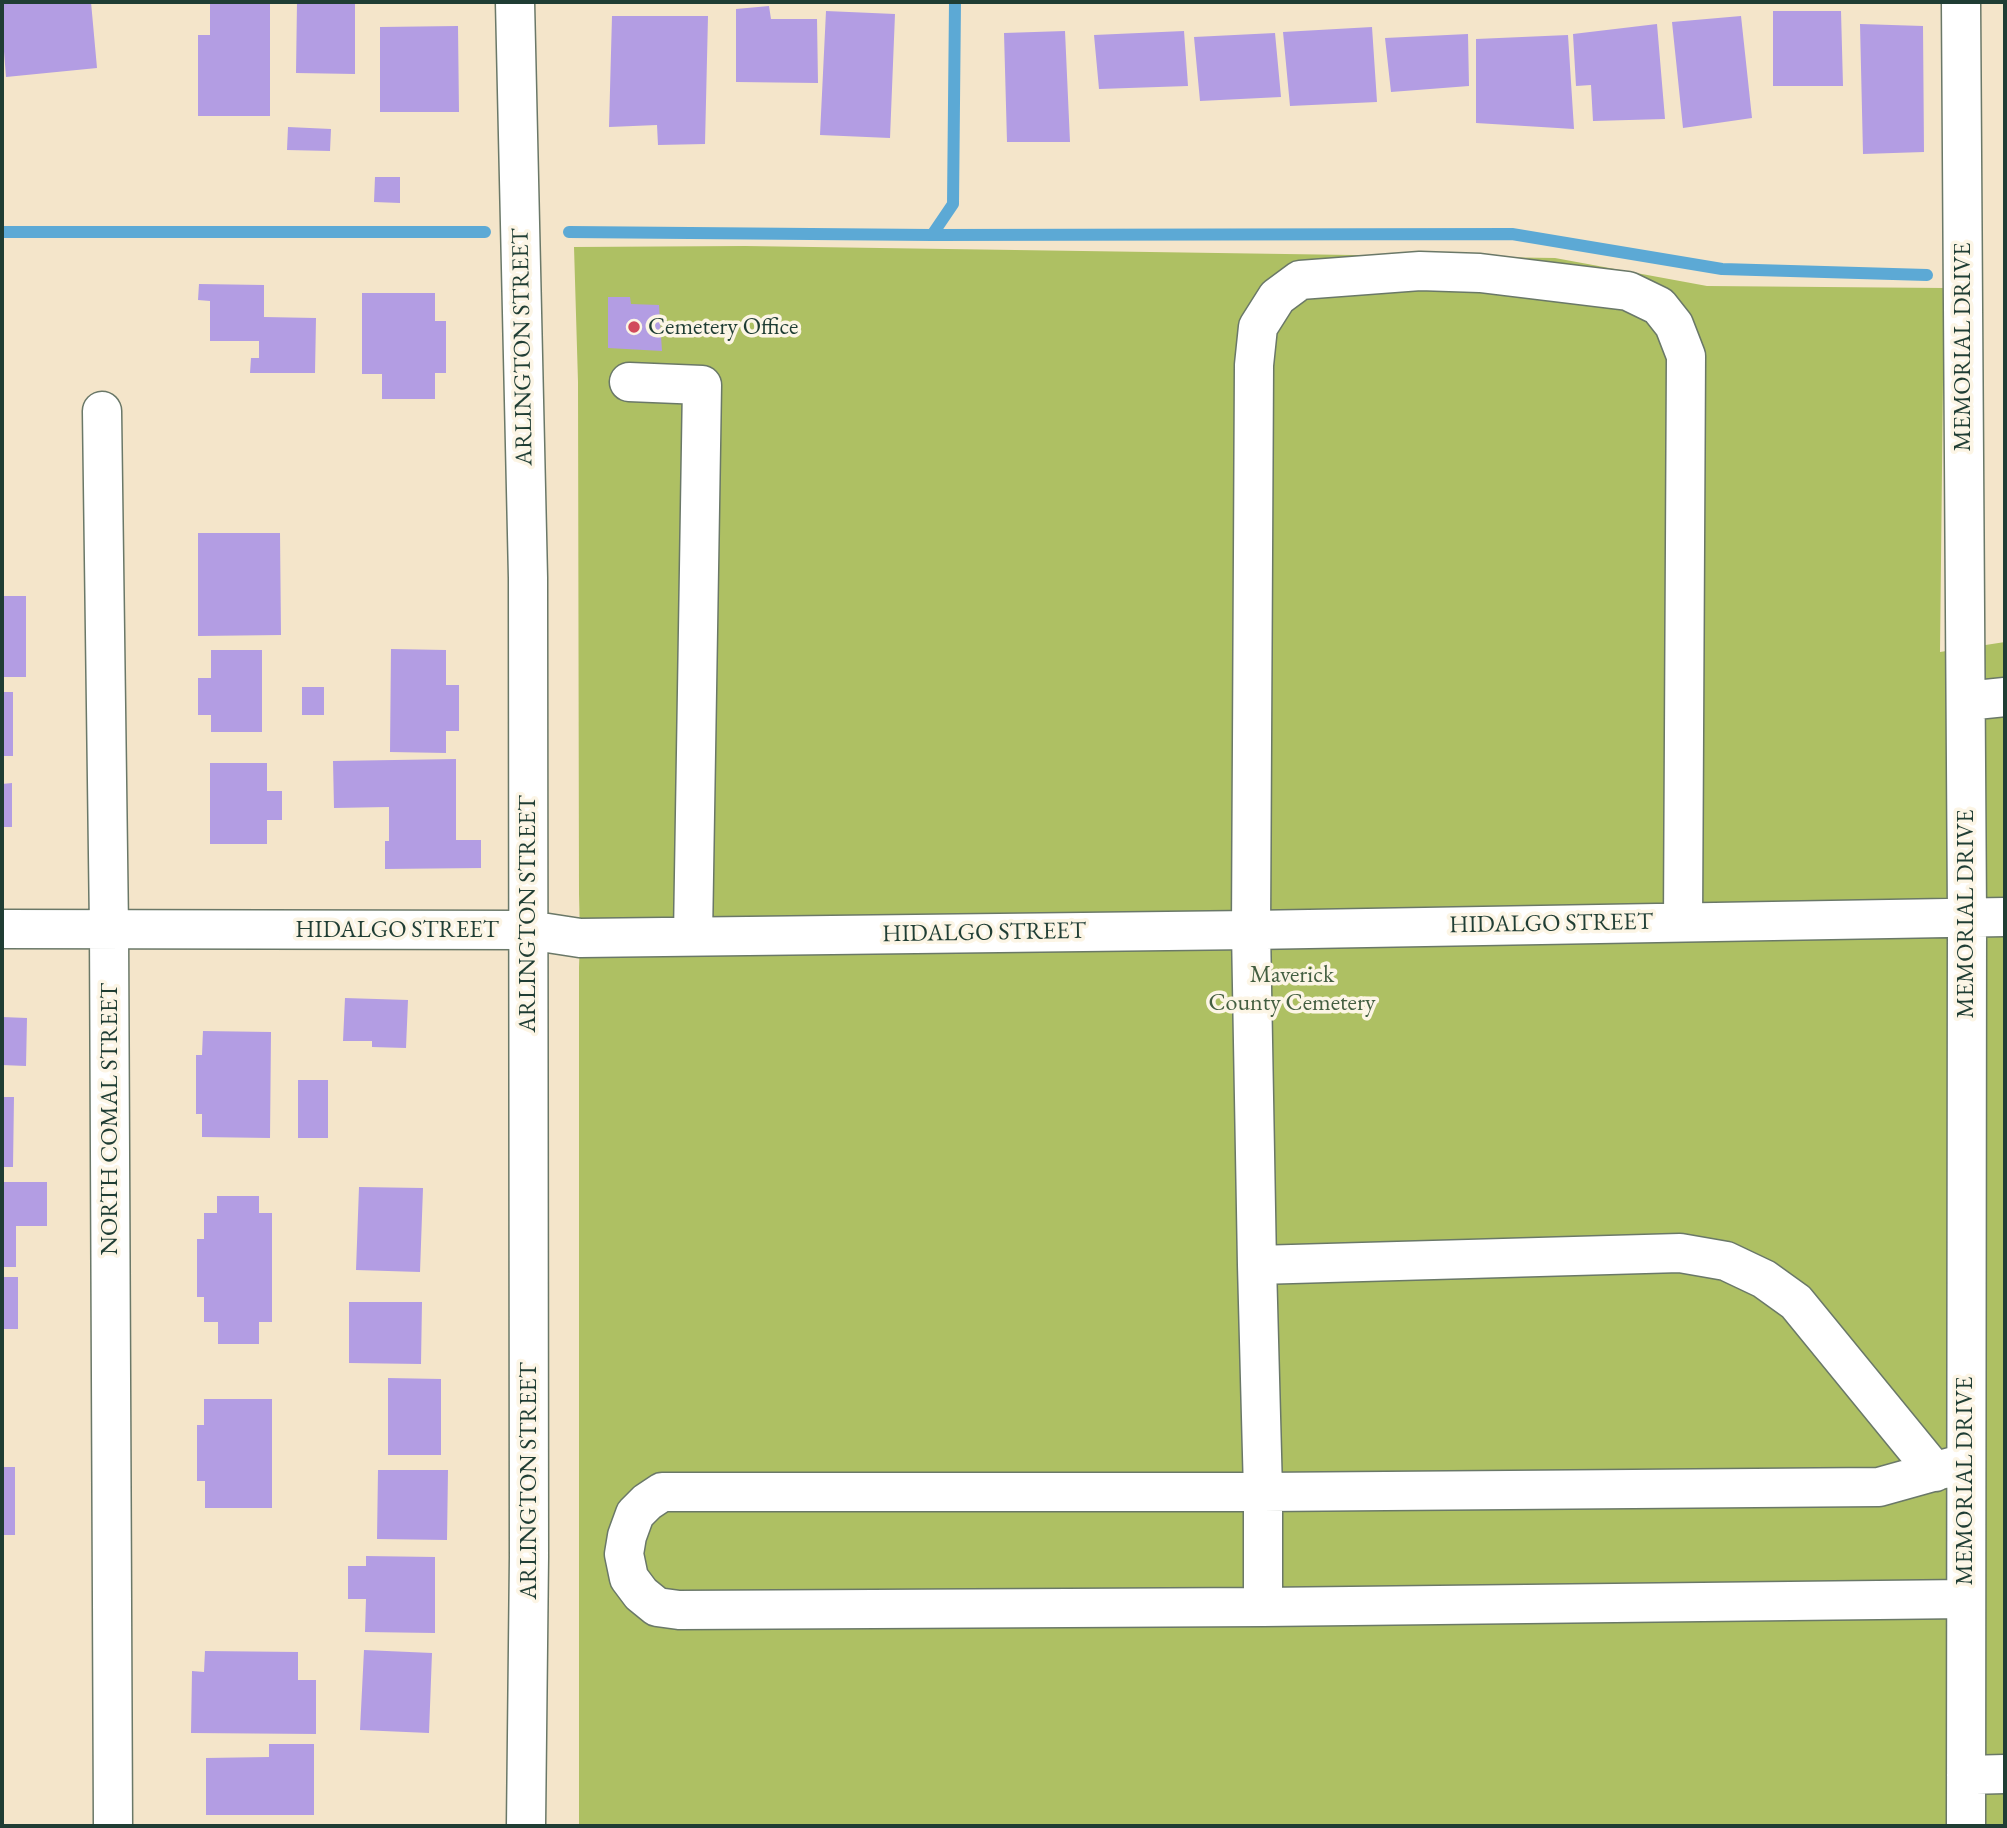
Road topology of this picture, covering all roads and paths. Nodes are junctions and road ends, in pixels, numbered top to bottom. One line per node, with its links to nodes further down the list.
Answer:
1 (515, 2): 12 (street, ARLINGTON STREET)
2 (1961, 2): 6 (street, MEMORIAL DRIVE)
3 (629, 382): 14 (street)
4 (102, 411): 10 (street, NORTH COMAL STREET)
5 (2005, 697): 6 (street)
6 (1966, 701): 7 (street, MEMORIAL DRIVE)
7 (1967, 916): 8 (street, HIDALGO STREET); 9 (street, HIDALGO STREET); 16 (street, MEMORIAL DRIVE)
8 (2005, 917)
9 (1683, 922): 13 (street, HIDALGO STREET); 13 (street)
10 (109, 928): 11 (street, HIDALGO STREET); 12 (street, HIDALGO STREET); 22 (street, NORTH COMAL STREET)
11 (2, 929)
12 (528, 930): 14 (street, HIDALGO STREET); 23 (street, ARLINGTON STREET)
13 (1251, 930): 14 (street, HIDALGO STREET); 15 (street)
14 (693, 936)
15 (1257, 1265): 16 (street); 17 (street)
16 (1950, 1467): 17 (street); 18 (street, MEMORIAL DRIVE)
17 (1263, 1492): 19 (street); 19 (street)
18 (1966, 1599): 19 (street); 21 (street, MEMORIAL DRIVE)
19 (1263, 1607)
20 (2005, 1774): 21 (street)
21 (1966, 1775): 24 (street, MEMORIAL DRIVE)
22 (113, 1826)
23 (526, 1826)
24 (1966, 1826)

